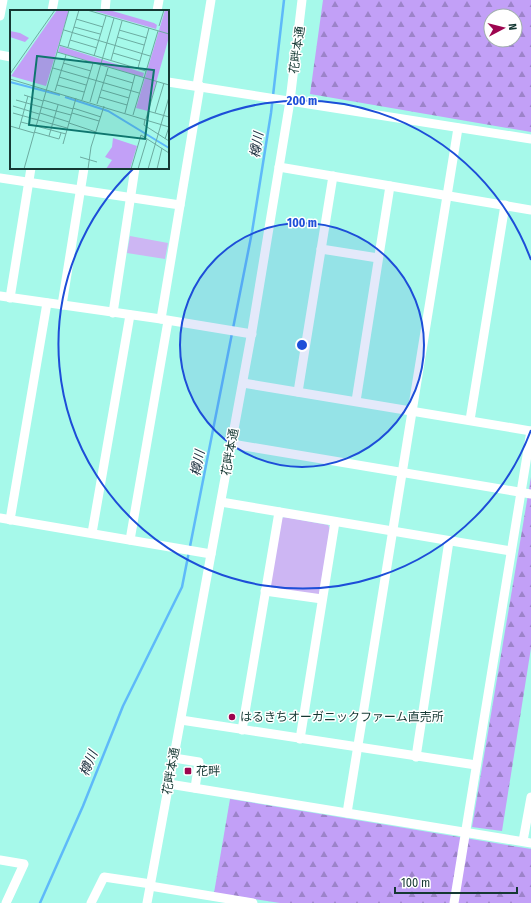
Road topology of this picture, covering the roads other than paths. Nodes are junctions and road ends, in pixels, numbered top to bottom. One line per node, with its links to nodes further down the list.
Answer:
1 (3, 0): 10 (street)
2 (54, 0): 7 (street)
3 (106, 0): 8 (street)
4 (159, 0): 9 (street)
5 (211, 0): 14 (street)
6 (302, 0): 15 (street, 花畔本通)
7 (52, 10)
8 (105, 10)
9 (157, 10)
10 (0, 16)
11 (0, 55): 12 (street)
12 (10, 57)
13 (169, 82): 14 (street)
14 (198, 86): 15 (street); 29 (street)
15 (290, 101): 16 (street); 18 (street, 花畔本通)
16 (458, 128): 17 (street); 27 (street)
17 (531, 139)
18 (279, 167): 22 (street); 41 (street, 花畔本通)
19 (31, 169): 24 (street)
20 (84, 169): 26 (street)
21 (135, 169): 28 (street)
22 (333, 176): 25 (street); 32 (street)
23 (0, 178): 24 (street)
24 (28, 182): 26 (street); 35 (street)
25 (390, 186): 27 (street); 33 (street)
26 (80, 189): 28 (street); 37 (street)
27 (447, 195): 30 (street); 45 (street)
28 (131, 197): 29 (street); 38 (street)
29 (180, 205): 40 (street)
30 (504, 205): 31 (street); 46 (street)
31 (531, 210)
32 (321, 249): 33 (street); 43 (street)
33 (378, 258): 44 (street)
34 (0, 296): 35 (street)
35 (10, 298): 36 (street)
36 (47, 303): 37 (street); 55 (street)
37 (62, 305): 38 (street)
38 (113, 313): 39 (street)
39 (130, 315): 40 (street); 58 (street)
40 (165, 320): 41 (street); 59 (street)
41 (252, 334): 42 (street, 花畔本通)
42 (242, 383): 43 (street); 48 (street, 花畔本通)
43 (298, 392): 44 (street)
44 (356, 401): 45 (street)
45 (412, 410): 46 (street); 49 (street)
46 (470, 420): 47 (street)
47 (531, 431): 50 (street)
48 (232, 444): 49 (street); 52 (street, 花畔本通)
49 (402, 471): 50 (street); 57 (street)
50 (521, 492): 51 (street); 61 (street)
51 (531, 494)
52 (221, 502): 53 (street); 62 (street, 花畔本通)
53 (278, 512): 56 (street); 63 (street)
54 (0, 518): 55 (street)
55 (10, 520): 58 (street)
56 (335, 522): 57 (street); 64 (street)
57 (392, 532): 60 (street); 68 (street)
58 (92, 533): 59 (street)
59 (130, 540): 62 (street)
60 (449, 541): 61 (street); 69 (street)
61 (511, 551): 71 (street)
62 (211, 554): 65 (street, 花畔本通)
63 (266, 591): 64 (street); 66 (street)
64 (322, 599): 67 (street)
65 (181, 720): 66 (street); 70 (street, 花畔本通)
66 (242, 730): 67 (street)
67 (300, 739): 68 (street)
68 (357, 748): 69 (street); 75 (street)
69 (416, 757): 71 (street)
70 (174, 758): 72 (street, 花畔本通); 73 (street)
71 (476, 765): 76 (street)
72 (169, 784): 73 (street); 79 (street, 花畔本通)
73 (195, 788): 75 (street)
74 (531, 797): 77 (street)
75 (347, 813): 76 (street)
76 (466, 832): 77 (street); 85 (street)
77 (527, 842)
78 (0, 860): 81 (street)
79 (150, 885): 80 (street); 82 (street); 83 (street, 花畔本通)
80 (216, 900): 84 (street)
81 (6, 903)
82 (92, 903)
83 (147, 903)
84 (252, 903)
85 (454, 903)

